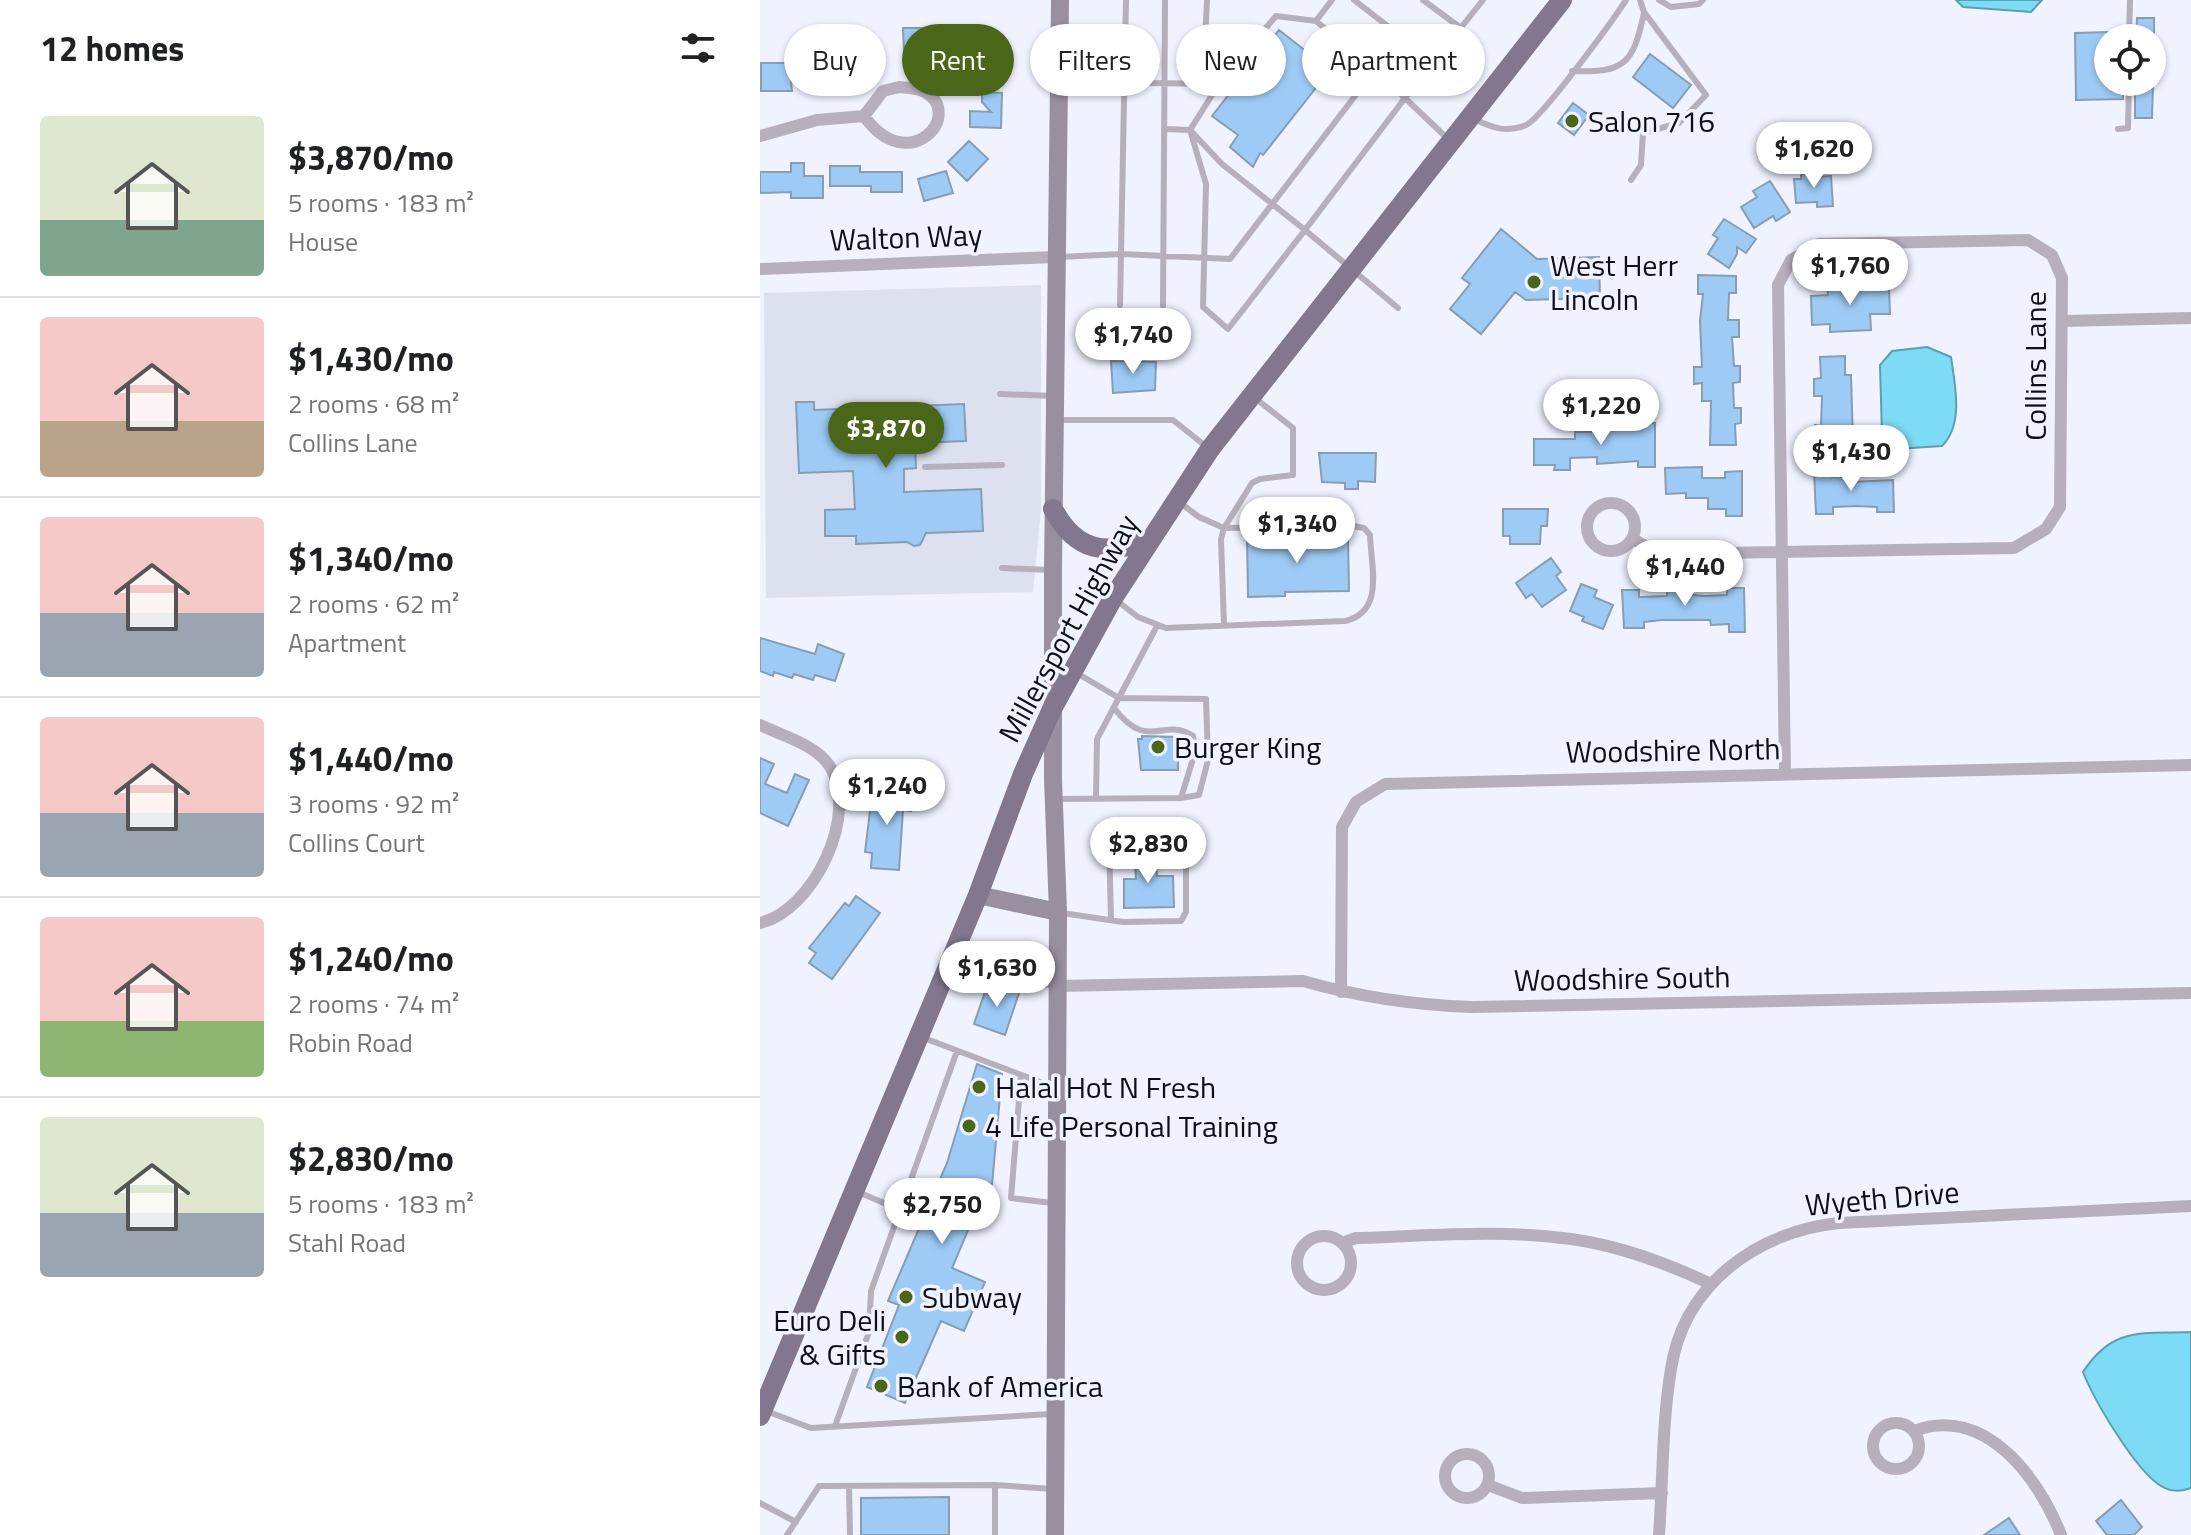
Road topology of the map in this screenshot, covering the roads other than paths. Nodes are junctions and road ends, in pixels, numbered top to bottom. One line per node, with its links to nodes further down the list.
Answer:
1 (1060, 0): 17 (street)
2 (1126, 0): 18 (lane)
3 (1165, 0): 28 (lane)
4 (1207, 0): 19 (lane)
5 (1332, 0): 16 (lane)
6 (1354, 0): 22 (lane)
7 (1423, 0): 23 (lane)
8 (1483, 0): 24 (lane)
9 (1562, 0): 37 (main road, Millersport Highway)
10 (1626, 0): 26 (lane)
11 (1640, 0): 15 (lane)
12 (1659, 0): 13 (lane)
13 (1703, 0)
14 (2130, 0): 25 (lane)
15 (1644, 12): 26 (lane); 43 (lane)
16 (1316, 21): 20 (lane); 21 (lane)
17 (1060, 24)
18 (1125, 24)
19 (1206, 24)
20 (1269, 24)
21 (1320, 24)
22 (1385, 24)
23 (1456, 24)
24 (1464, 24)
25 (2129, 24)
26 (1572, 71): 37 (lane)
27 (1160, 83): 28 (lane)
28 (1164, 83): 29 (lane); 38 (lane)
29 (1176, 83)
30 (1060, 96): 48 (street)
31 (1123, 96): 46 (lane)
32 (1211, 96): 40 (lane)
33 (1355, 96): 44 (lane)
34 (2129, 96): 39 (lane)
35 (1405, 98): 42 (lane); 45 (lane)
36 (864, 116): 36 (street); 41 (street)
37 (1471, 118): 42 (main road, Millersport Highway)
38 (1164, 129): 40 (lane); 47 (lane)
39 (2118, 129)
40 (1190, 130): 44 (lane); 49 (lane)
41 (760, 136)
42 (1451, 142): 50 (main road, Millersport Highway)
43 (1631, 180)
44 (1272, 204): 45 (lane); 49 (lane)
45 (1305, 230): 49 (lane); 50 (lane)
46 (1121, 254): 47 (lane); 48 (lane); 52 (lane)
47 (1163, 256): 49 (lane); 53 (lane)
48 (1055, 257): 51 (street, Walton Way); 59 (street)
49 (1204, 258)
50 (1350, 268): 54 (lane); 58 (main road, Millersport Highway)
51 (760, 269)
52 (1120, 305)
53 (1163, 306)
54 (1398, 308)
55 (2191, 318): 56 (street)
56 (2063, 321): 69 (street, Collins Lane); 69 (street, Collins Lane)
57 (1000, 394): 59 (lane)
58 (1251, 395): 61 (main road, Millersport Highway); 66 (lane)
59 (1054, 396): 60 (street)
60 (1054, 420): 61 (lane); 65 (street)
61 (1210, 449): 64 (main road, Millersport Highway)
62 (1002, 465): 63 (lane)
63 (925, 467)
64 (1175, 499): 66 (lane); 68 (main road, Millersport Highway)
65 (1053, 509): 68 (main road); 71 (street)
66 (1224, 528): 73 (lane); 73 (lane)
67 (1633, 539): 67 (street); 69 (street)
68 (1149, 540): 72 (main road, Millersport Highway)
69 (1781, 552): 81 (street, Collins Lane)
70 (1002, 568): 71 (lane)
71 (1053, 570): 78 (street)
72 (1113, 598): 74 (lane); 75 (main road, Millersport Highway)
73 (1224, 625): 74 (lane)
74 (1157, 626): 76 (lane)
75 (1072, 671): 76 (lane); 78 (main road, Millersport Highway)
76 (1119, 698): 77 (lane); 83 (lane)
77 (1114, 708): 82 (lane); 83 (lane)
78 (1052, 709): 84 (street); 89 (main road, Millersport Highway)
79 (760, 725): 92 (street)
80 (2191, 765): 81 (street, Woodshire North)
81 (1785, 773): 95 (street, Woodshire North)
82 (1096, 797): 83 (lane); 84 (lane)
83 (1181, 798)
84 (1053, 799): 90 (street)
85 (1109, 839): 88 (lane)
86 (1135, 859): 88 (lane)
87 (1156, 859): 91 (lane)
88 (1109, 860): 91 (lane)
89 (978, 895): 90 (street); 93 (main road, Millersport Highway)
90 (1058, 912): 91 (lane); 94 (street)
91 (1111, 920)
92 (760, 923)
93 (954, 952): 94 (lane); 97 (main road, Millersport Highway)
94 (1058, 986): 95 (street, Woodshire South); 100 (street)
95 (1341, 992): 96 (street, Woodshire South)
96 (2191, 993)
97 (917, 1035): 98 (lane); 101 (main road, Millersport Highway)
98 (957, 1051): 99 (lane); 104 (lane)
99 (1021, 1075): 100 (lane); 102 (lane)
100 (1057, 1088): 102 (street)
101 (853, 1189): 104 (lane); 107 (main road, Millersport Highway)
102 (1056, 1204): 108 (street)
103 (2191, 1206): 106 (street, Wyeth Drive)
104 (900, 1210): 109 (lane)
105 (1342, 1243): 105 (street); 106 (street)
106 (1711, 1284): 115 (street, Wyeth Drive)
107 (761, 1413): 109 (lane)
108 (1054, 1413): 109 (lane); 114 (street)
109 (835, 1426)
110 (1914, 1431): 123 (street)
111 (995, 1485): 113 (lane); 114 (lane); 120 (lane)
112 (1488, 1485): 115 (street)
113 (849, 1486): 117 (lane); 119 (lane)
114 (1054, 1489): 121 (street)
115 (1662, 1493): 122 (street, Wyeth Drive)
116 (760, 1503): 117 (lane)
117 (796, 1522): 118 (lane)
118 (787, 1535)
119 (850, 1535)
120 (995, 1535)
121 (1055, 1535)
122 (1659, 1535)
123 (2061, 1535)

